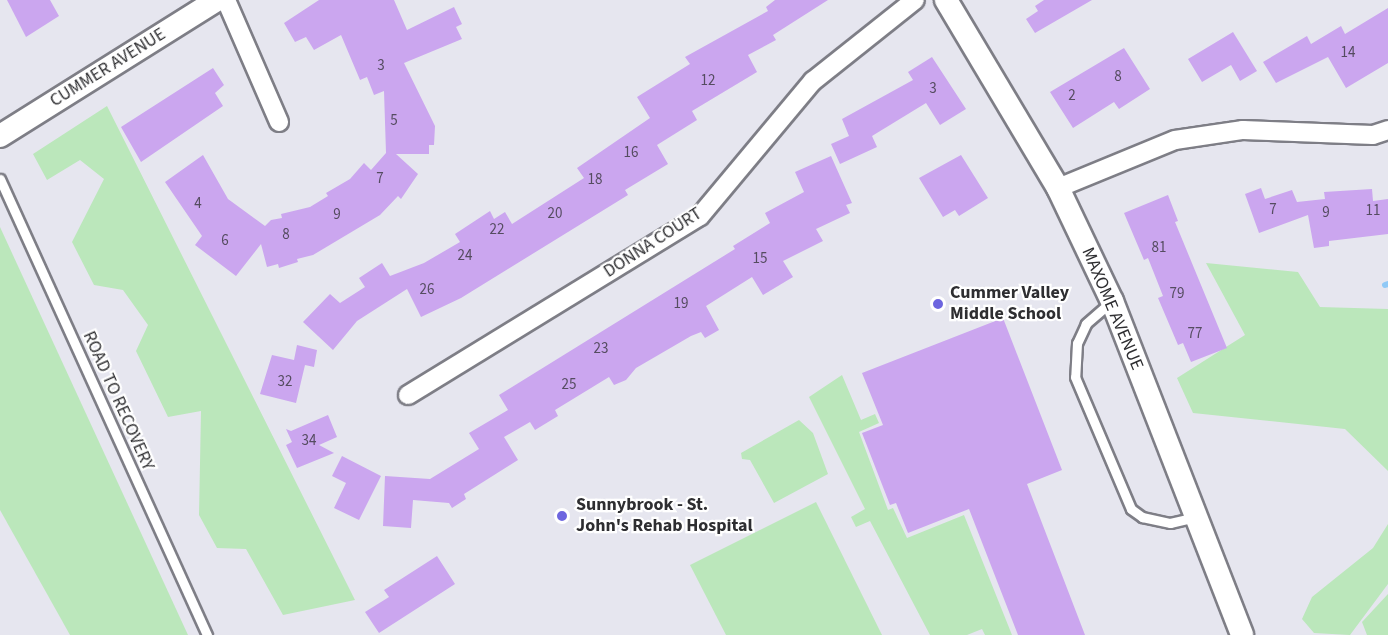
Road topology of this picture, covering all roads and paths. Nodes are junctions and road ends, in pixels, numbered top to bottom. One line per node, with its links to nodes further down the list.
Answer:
1 (217, 0): 7 (street, CUMMER AVENUE)
2 (226, 0): 5 (street)
3 (915, 0): 11 (street, DONNA COURT)
4 (946, 0): 9 (street, MAXOME AVENUE)
5 (279, 122)
6 (1388, 130): 9 (street)
7 (0, 136)
8 (0, 179): 13 (lane, ROAD TO RECOVERY)
9 (1058, 188): 10 (street, MAXOME AVENUE)
10 (1112, 301): 12 (street, MAXOME AVENUE); 12 (lane)
11 (408, 395)
12 (1196, 517): 14 (street, MAXOME AVENUE)
13 (207, 635)
14 (1242, 635)

